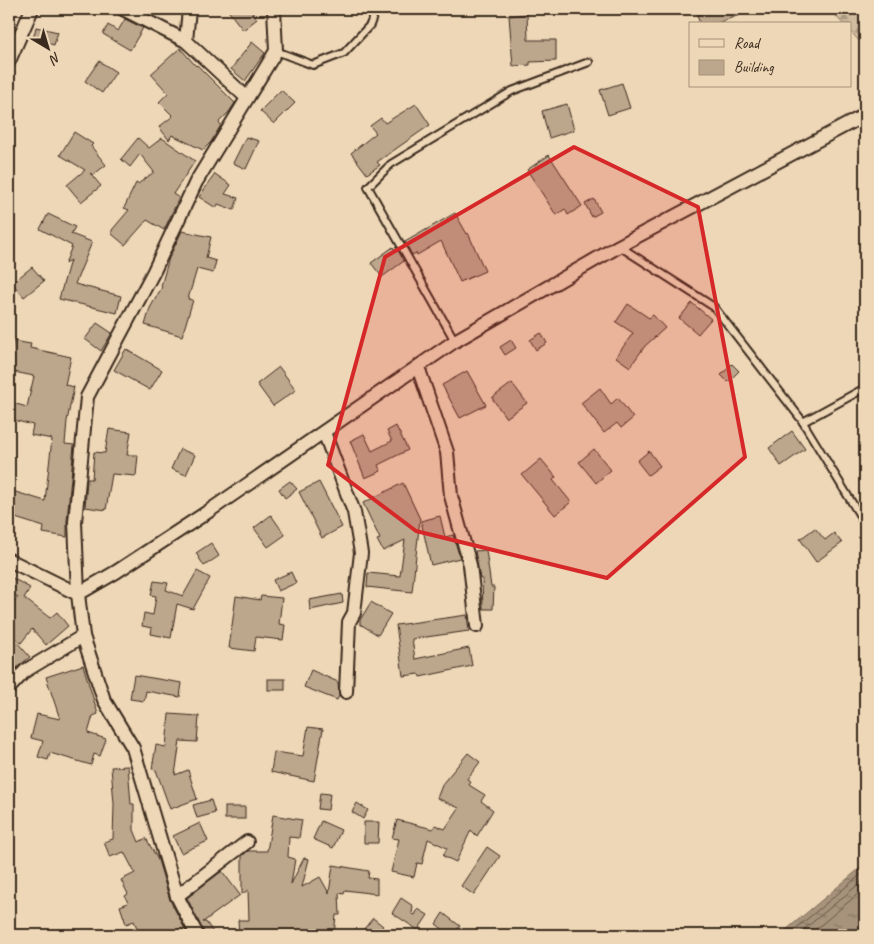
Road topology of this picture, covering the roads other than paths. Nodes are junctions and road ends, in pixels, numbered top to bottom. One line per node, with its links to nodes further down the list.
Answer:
1 (32, 9): 8 (street)
2 (123, 9): 6 (street)
3 (188, 9): 6 (street)
4 (274, 9): 7 (street)
5 (376, 9): 7 (lane)
6 (186, 41): 10 (street)
7 (276, 51): 10 (street)
8 (9, 61)
9 (590, 62): 13 (lane)
10 (247, 98): 20 (street)
11 (865, 115): 12 (street)
12 (619, 246): 13 (street); 16 (lane)
13 (455, 341): 14 (street)
14 (418, 367): 17 (street); 21 (street)
15 (865, 388): 16 (lane)
16 (803, 422): 18 (lane)
17 (324, 432): 20 (street); 24 (street)
18 (865, 524)
19 (9, 560): 20 (street)
20 (78, 594): 22 (street)
21 (477, 626)
22 (83, 636): 23 (street); 26 (street)
23 (9, 688)
24 (346, 692)
25 (248, 842): 26 (street)
26 (177, 896): 27 (street)
27 (197, 935)

